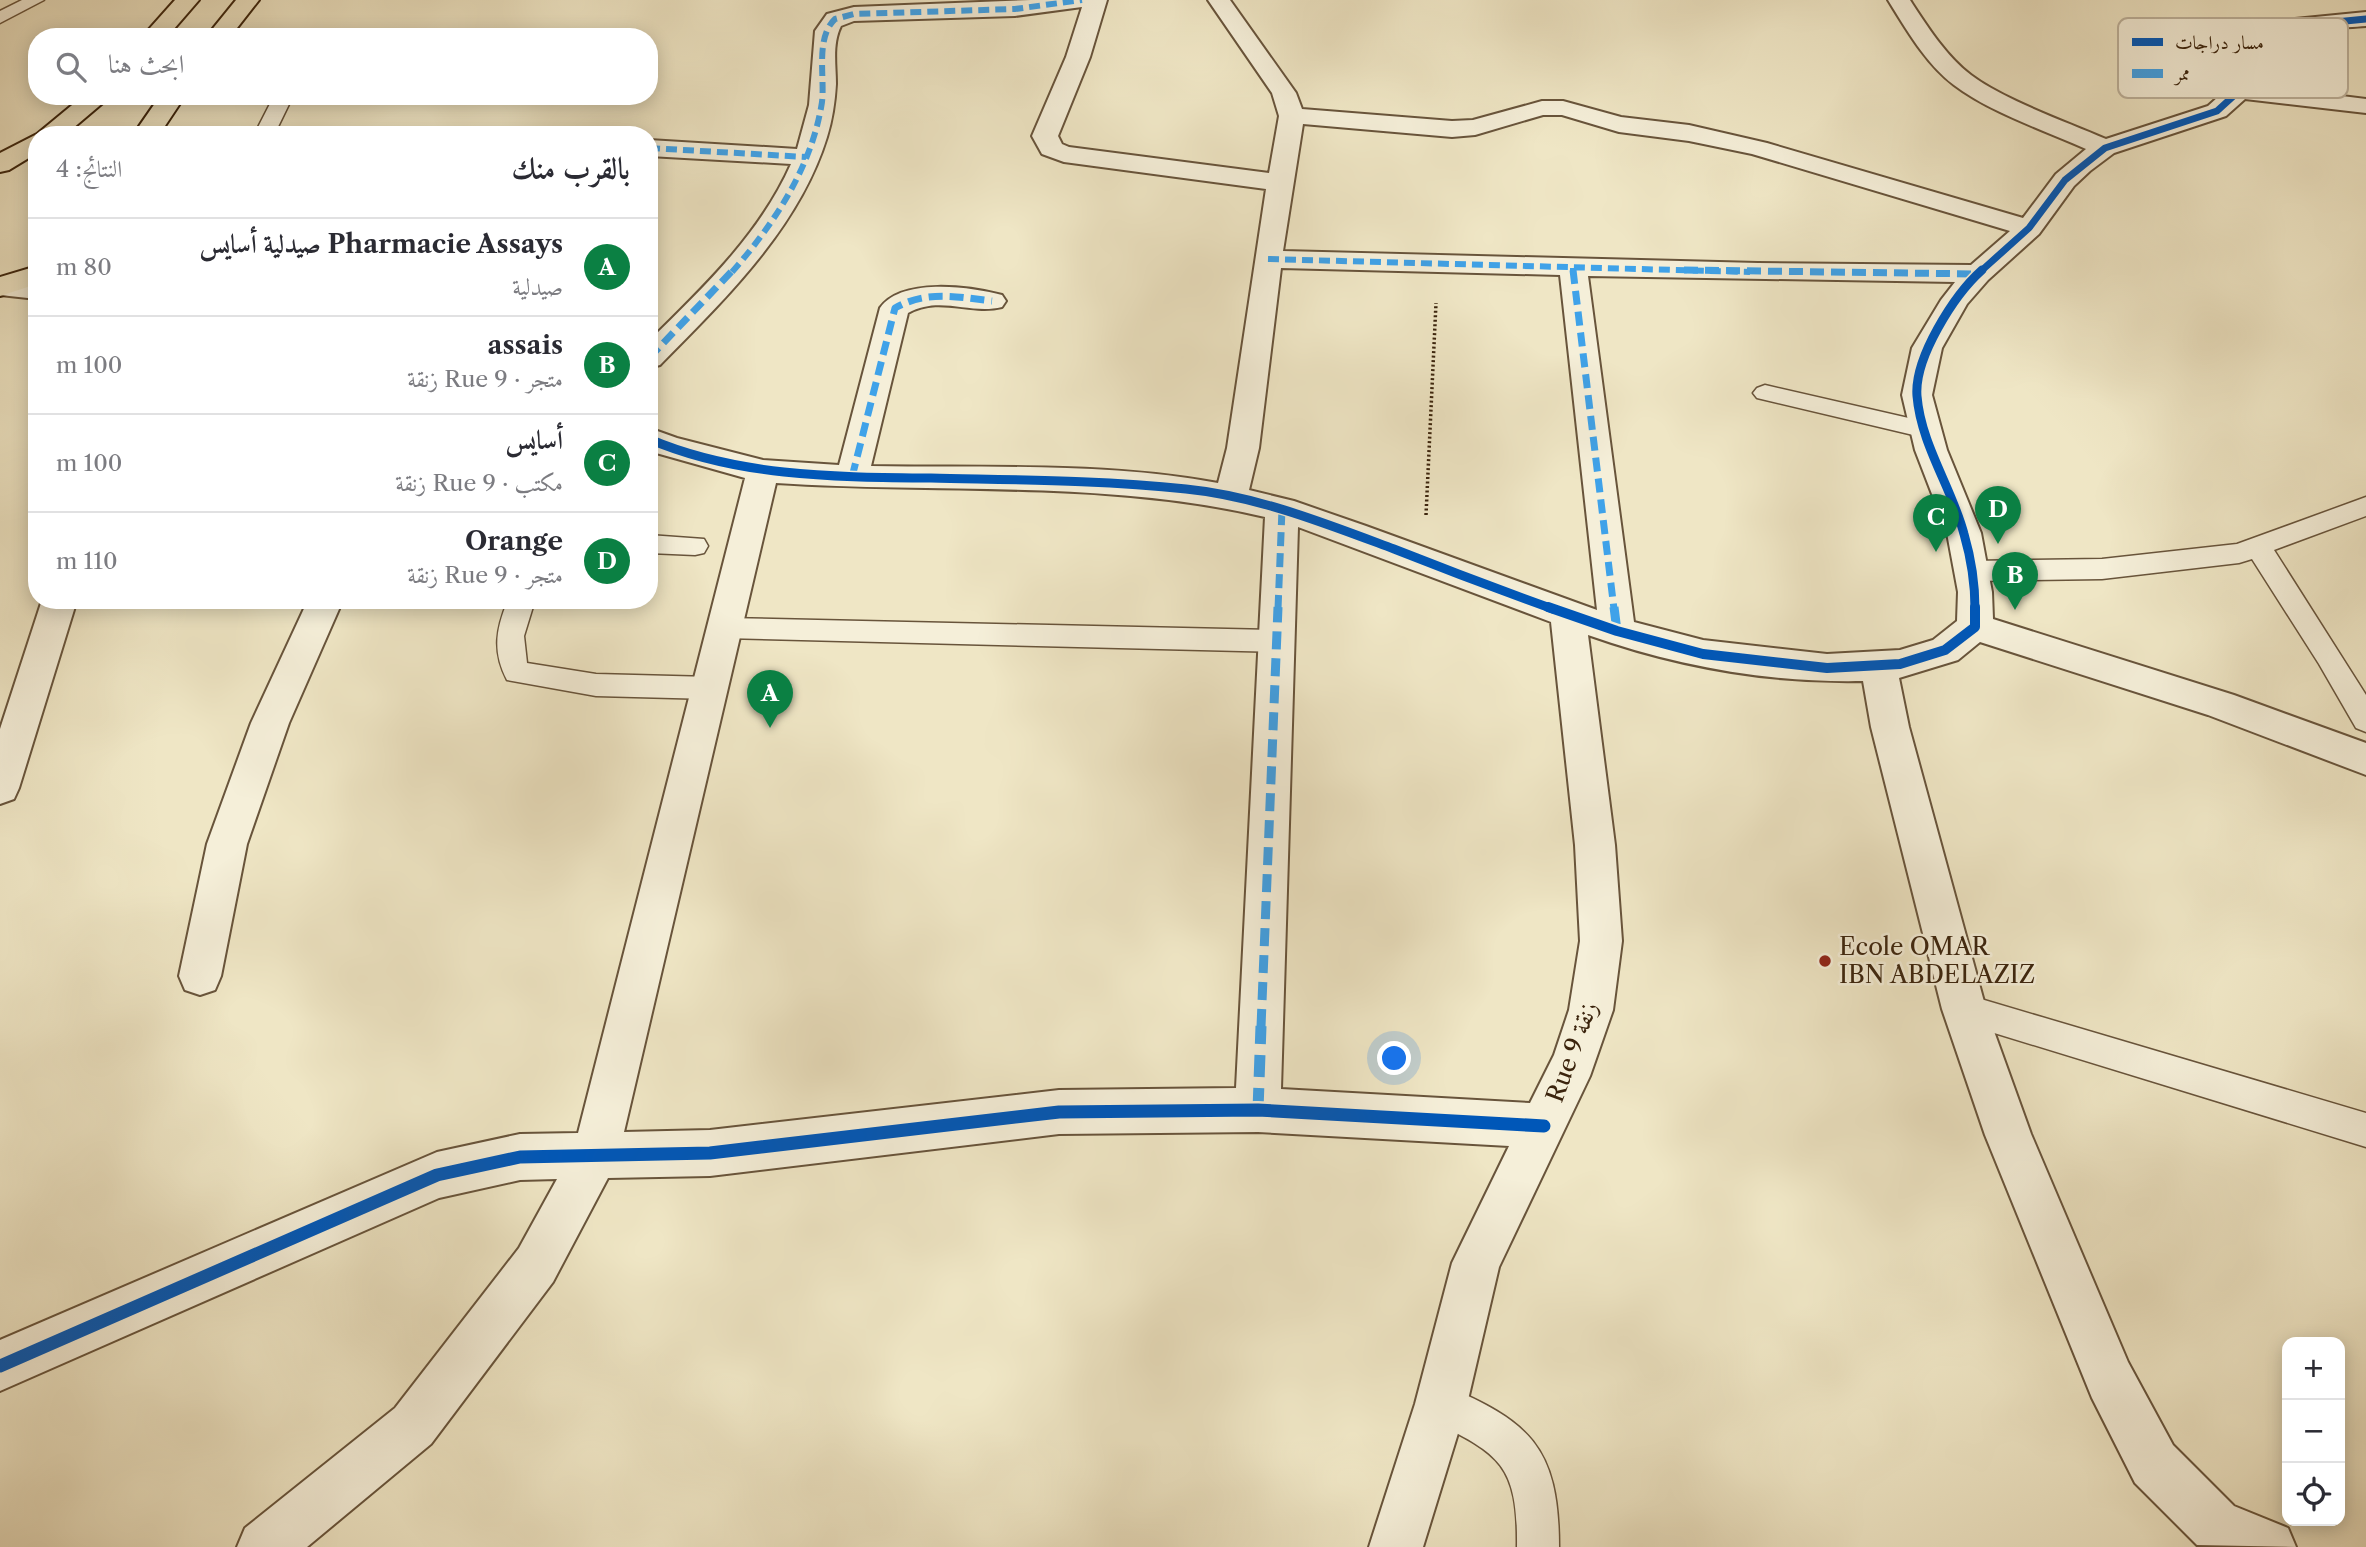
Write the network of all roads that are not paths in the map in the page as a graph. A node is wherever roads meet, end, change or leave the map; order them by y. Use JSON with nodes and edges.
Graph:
{"nodes":[{"id":1,"x":35,"y":0,"type":"edge"},
{"id":2,"x":188,"y":0,"type":"edge"},
{"id":3,"x":248,"y":0,"type":"edge"},
{"id":4,"x":832,"y":0,"type":"edge"},
{"id":5,"x":1082,"y":0,"type":"edge"},
{"id":6,"x":1096,"y":0,"type":"edge"},
{"id":7,"x":1219,"y":0,"type":"edge"},
{"id":8,"x":1899,"y":0,"type":"edge"},
{"id":9,"x":1049,"y":2,"type":"edge"},
{"id":10,"x":871,"y":9,"type":"edge"},
{"id":11,"x":0,"y":18,"type":"edge"},
{"id":12,"x":2366,"y":19,"type":"edge"},
{"id":13,"x":2348,"y":21,"type":"edge"},
{"id":14,"x":162,"y":28,"type":"edge"},
{"id":15,"x":225,"y":28,"type":"edge"},
{"id":16,"x":2231,"y":98,"type":"edge"},
{"id":17,"x":2298,"y":98,"type":"edge"},
{"id":18,"x":87,"y":105,"type":"edge"},
{"id":19,"x":167,"y":105,"type":"edge"},
{"id":20,"x":279,"y":105,"type":"edge"},
{"id":21,"x":2366,"y":106,"type":"edge"},
{"id":22,"x":1292,"y":116,"type":"junction"},
{"id":23,"x":61,"y":126,"type":"edge"},
{"id":24,"x":152,"y":126,"type":"edge"},
{"id":25,"x":269,"y":126,"type":"edge"},
{"id":26,"x":28,"y":147,"type":"edge"},
{"id":27,"x":2105,"y":148,"type":"junction"},
{"id":28,"x":658,"y":149,"type":"edge"},
{"id":29,"x":806,"y":157,"type":"junction"},
{"id":30,"x":0,"y":164,"type":"edge"},
{"id":31,"x":28,"y":170,"type":"edge"},
{"id":32,"x":0,"y":173,"type":"edge"},
{"id":33,"x":1282,"y":183,"type":"junction"},
{"id":34,"x":2029,"y":228,"type":"junction"},
{"id":35,"x":1268,"y":259,"type":"junction"},
{"id":36,"x":1573,"y":268,"type":"junction"},
{"id":37,"x":1978,"y":274,"type":"junction"},
{"id":38,"x":28,"y":277,"type":"edge"},
{"id":39,"x":1,"y":287,"type":"edge"},
{"id":40,"x":28,"y":289,"type":"edge"},
{"id":41,"x":992,"y":301,"type":"dead end"},
{"id":42,"x":658,"y":349,"type":"edge"},
{"id":43,"x":1765,"y":393,"type":"dead end"},
{"id":44,"x":1926,"y":430,"type":"junction"},
{"id":45,"x":658,"y":443,"type":"edge"},
{"id":46,"x":763,"y":471,"type":"junction"},
{"id":47,"x":852,"y":477,"type":"junction"},
{"id":48,"x":1231,"y":497,"type":"junction"},
{"id":49,"x":2366,"y":506,"type":"edge"},
{"id":50,"x":1282,"y":509,"type":"junction"},
{"id":51,"x":658,"y":544,"type":"edge"},
{"id":52,"x":695,"y":545,"type":"dead end"},
{"id":53,"x":2257,"y":546,"type":"junction"},
{"id":54,"x":1972,"y":572,"type":"junction"},
{"id":55,"x":57,"y":609,"type":"edge"},
{"id":56,"x":322,"y":609,"type":"edge"},
{"id":57,"x":518,"y":609,"type":"edge"},
{"id":58,"x":1569,"y":614,"type":"junction"},
{"id":59,"x":1975,"y":627,"type":"junction"},
{"id":60,"x":724,"y":628,"type":"junction"},
{"id":61,"x":1617,"y":631,"type":"junction"},
{"id":62,"x":1277,"y":641,"type":"junction"},
{"id":63,"x":1878,"y":667,"type":"junction"},
{"id":64,"x":711,"y":688,"type":"junction"},
{"id":65,"x":2366,"y":720,"type":"edge"},
{"id":66,"x":2366,"y":759,"type":"edge"},
{"id":67,"x":0,"y":788,"type":"edge"},
{"id":68,"x":201,"y":976,"type":"dead end"},
{"id":69,"x":1964,"y":1009,"type":"junction"},
{"id":70,"x":1258,"y":1110,"type":"junction"},
{"id":71,"x":1544,"y":1126,"type":"junction"},
{"id":72,"x":2366,"y":1130,"type":"edge"},
{"id":73,"x":595,"y":1156,"type":"junction"},
{"id":74,"x":0,"y":1366,"type":"edge"},
{"id":75,"x":1441,"y":1404,"type":"junction"},
{"id":76,"x":264,"y":1547,"type":"edge"},
{"id":77,"x":1396,"y":1547,"type":"edge"},
{"id":78,"x":1538,"y":1547,"type":"edge"},
{"id":79,"x":2269,"y":1547,"type":"edge"}],
"edges":[{"from":1,"to":11,"type":"lane"},
{"from":2,"to":14,"type":"highway"},
{"from":3,"to":15,"type":"highway"},
{"from":4,"to":10,"type":"street"},
{"from":5,"to":9,"type":"street"},
{"from":6,"to":33,"type":"street"},
{"from":7,"to":22,"type":"street"},
{"from":8,"to":27,"type":"street"},
{"from":9,"to":10,"type":"street"},
{"from":10,"to":29,"type":"street"},
{"from":12,"to":13,"type":"street"},
{"from":16,"to":27,"type":"street"},
{"from":17,"to":21,"type":"street"},
{"from":18,"to":23,"type":"highway"},
{"from":19,"to":24,"type":"highway"},
{"from":20,"to":25,"type":"lane"},
{"from":22,"to":33,"type":"street"},
{"from":22,"to":34,"type":"street"},
{"from":26,"to":30,"type":"highway"},
{"from":27,"to":34,"type":"street"},
{"from":28,"to":29,"type":"street"},
{"from":29,"to":42,"type":"street"},
{"from":31,"to":32,"type":"highway"},
{"from":33,"to":35,"type":"street"},
{"from":34,"to":37,"type":"street"},
{"from":35,"to":36,"type":"street"},
{"from":35,"to":48,"type":"street"},
{"from":36,"to":37,"type":"street"},
{"from":36,"to":61,"type":"street"},
{"from":37,"to":44,"type":"street"},
{"from":38,"to":39,"type":"highway"},
{"from":39,"to":40,"type":"street"},
{"from":41,"to":47,"type":"street"},
{"from":43,"to":44,"type":"lane"},
{"from":44,"to":54,"type":"street"},
{"from":45,"to":46,"type":"street"},
{"from":46,"to":47,"type":"street"},
{"from":46,"to":60,"type":"street"},
{"from":47,"to":48,"type":"street"},
{"from":48,"to":50,"type":"street"},
{"from":49,"to":53,"type":"lane"},
{"from":50,"to":58,"type":"street"},
{"from":50,"to":62,"type":"street"},
{"from":51,"to":52,"type":"lane"},
{"from":53,"to":54,"type":"lane"},
{"from":53,"to":65,"type":"lane"},
{"from":54,"to":59,"type":"street"},
{"from":55,"to":67,"type":"street"},
{"from":56,"to":68,"type":"street"},
{"from":57,"to":64,"type":"lane"},
{"from":58,"to":61,"type":"street"},
{"from":58,"to":71,"type":"street","name":"Rue 9 زنقة"},
{"from":59,"to":63,"type":"street"},
{"from":59,"to":66,"type":"street"},
{"from":60,"to":62,"type":"lane"},
{"from":60,"to":64,"type":"street"},
{"from":61,"to":63,"type":"street"},
{"from":62,"to":70,"type":"street"},
{"from":63,"to":69,"type":"street"},
{"from":64,"to":73,"type":"street"},
{"from":69,"to":72,"type":"lane"},
{"from":69,"to":79,"type":"street"},
{"from":70,"to":71,"type":"street"},
{"from":70,"to":73,"type":"street"},
{"from":71,"to":75,"type":"street","name":"Rue 9 زنقة"},
{"from":73,"to":74,"type":"street"},
{"from":73,"to":76,"type":"street"},
{"from":75,"to":77,"type":"street","name":"Rue 9 زنقة"},
{"from":75,"to":78,"type":"lane"}]}
